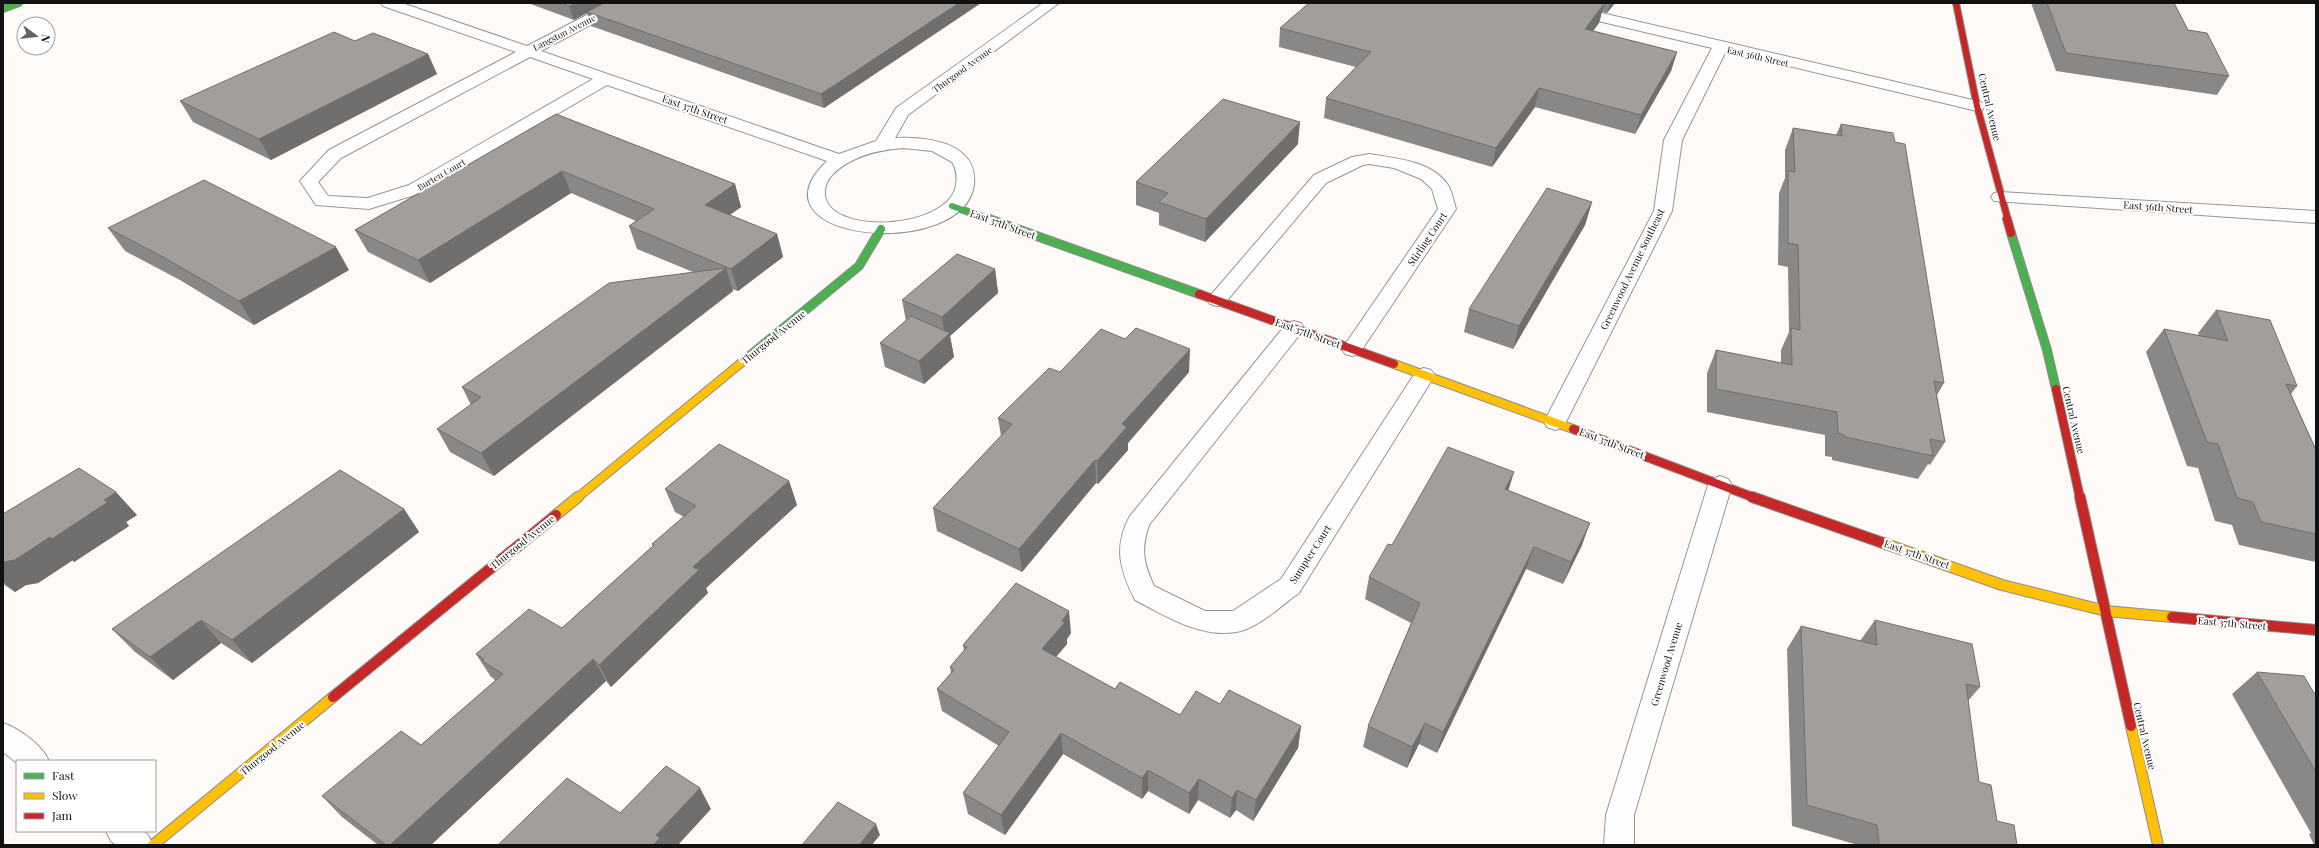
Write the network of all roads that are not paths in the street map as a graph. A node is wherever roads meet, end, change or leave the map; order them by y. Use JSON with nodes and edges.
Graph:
{"nodes":[{"id":1,"x":19,"y":3,"type":"edge"},
{"id":2,"x":388,"y":3,"type":"edge"},
{"id":3,"x":621,"y":3,"type":"edge"},
{"id":4,"x":1052,"y":3,"type":"edge"},
{"id":5,"x":1540,"y":3,"type":"edge"},
{"id":6,"x":1956,"y":3,"type":"edge"},
{"id":7,"x":3,"y":9,"type":"edge"},
{"id":8,"x":1720,"y":47,"type":"junction"},
{"id":9,"x":528,"y":50,"type":"junction"},
{"id":10,"x":607,"y":78,"type":"junction"},
{"id":11,"x":1977,"y":106,"type":"junction"},
{"id":12,"x":883,"y":144,"type":"junction"},
{"id":13,"x":840,"y":160,"type":"junction"},
{"id":14,"x":2000,"y":197,"type":"junction"},
{"id":15,"x":952,"y":206,"type":"junction"},
{"id":16,"x":2316,"y":217,"type":"edge"},
{"id":17,"x":881,"y":229,"type":"junction"},
{"id":18,"x":1217,"y":300,"type":"junction"},
{"id":19,"x":1294,"y":328,"type":"junction"},
{"id":20,"x":1352,"y":349,"type":"junction"},
{"id":21,"x":1424,"y":375,"type":"junction"},
{"id":22,"x":1556,"y":422,"type":"junction"},
{"id":23,"x":1720,"y":485,"type":"junction"},
{"id":24,"x":2106,"y":611,"type":"junction"},
{"id":25,"x":2316,"y":630,"type":"edge"},
{"id":26,"x":3,"y":735,"type":"edge"},
{"id":27,"x":34,"y":760,"type":"edge"},
{"id":28,"x":122,"y":832,"type":"edge"},
{"id":29,"x":138,"y":845,"type":"edge"},
{"id":30,"x":152,"y":845,"type":"edge"},
{"id":31,"x":1619,"y":845,"type":"edge"},
{"id":32,"x":2158,"y":845,"type":"edge"}],
"edges":[{"from":1,"to":7,"type":"street"},
{"from":2,"to":9,"type":"street","name":"East 37th Street"},
{"from":3,"to":9,"type":"street","name":"Langston Avenue"},
{"from":4,"to":12,"type":"street","name":"Thurgood Avenue"},
{"from":5,"to":8,"type":"street","name":"East 36th Street"},
{"from":6,"to":11,"type":"street","name":"Central Avenue"},
{"from":8,"to":11,"type":"street","name":"East 36th Street"},
{"from":8,"to":22,"type":"street","name":"Greenwood Avenue Southeast"},
{"from":9,"to":10,"type":"street","name":"East 37th Street"},
{"from":9,"to":10,"type":"street","name":"Burten Court"},
{"from":10,"to":13,"type":"street","name":"East 37th Street"},
{"from":11,"to":14,"type":"street","name":"Central Avenue"},
{"from":12,"to":13,"type":"street"},
{"from":12,"to":15,"type":"street"},
{"from":13,"to":17,"type":"street"},
{"from":14,"to":16,"type":"street","name":"East 36th Street"},
{"from":14,"to":24,"type":"street","name":"Central Avenue"},
{"from":15,"to":17,"type":"street"},
{"from":15,"to":18,"type":"street","name":"East 37th Street"},
{"from":17,"to":30,"type":"street","name":"Thurgood Avenue"},
{"from":18,"to":19,"type":"street","name":"East 37th Street"},
{"from":18,"to":20,"type":"street","name":"Stirling Court"},
{"from":19,"to":20,"type":"street","name":"East 37th Street"},
{"from":19,"to":21,"type":"street","name":"Sumpter Court"},
{"from":20,"to":21,"type":"street","name":"East 37th Street"},
{"from":21,"to":22,"type":"street","name":"East 37th Street"},
{"from":22,"to":23,"type":"street","name":"East 37th Street"},
{"from":23,"to":24,"type":"street","name":"East 37th Street"},
{"from":23,"to":31,"type":"street","name":"Greenwood Avenue"},
{"from":24,"to":25,"type":"street","name":"East 37th Street"},
{"from":24,"to":32,"type":"street","name":"Central Avenue"},
{"from":26,"to":27,"type":"street"},
{"from":28,"to":29,"type":"street"}]}
